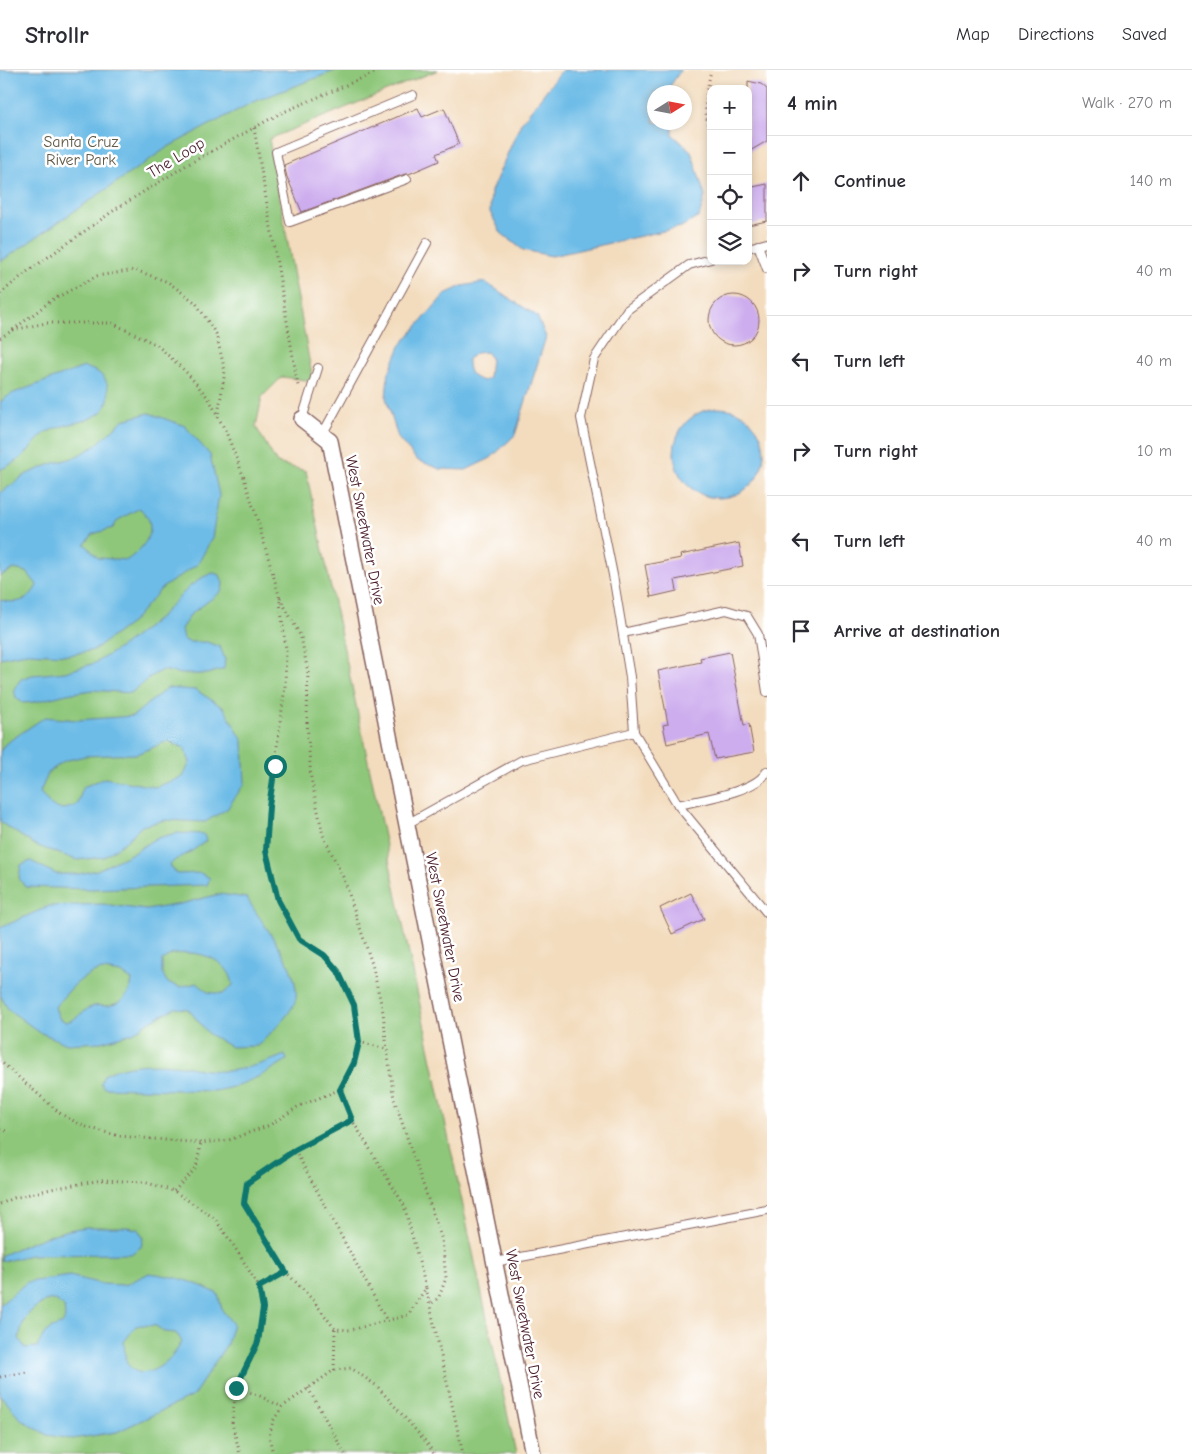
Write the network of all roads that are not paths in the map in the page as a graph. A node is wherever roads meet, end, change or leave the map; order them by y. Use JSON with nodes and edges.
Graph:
{"nodes":[{"id":1,"x":413,"y":95,"type":"dead end"},
{"id":2,"x":407,"y":179,"type":"dead end"},
{"id":3,"x":767,"y":243,"type":"edge"},
{"id":4,"x":427,"y":244,"type":"dead end"},
{"id":5,"x":758,"y":245,"type":"junction"},
{"id":6,"x":752,"y":247,"type":"edge"},
{"id":7,"x":707,"y":260,"type":"edge"},
{"id":8,"x":767,"y":269,"type":"edge"},
{"id":9,"x":318,"y":368,"type":"dead end"},
{"id":10,"x":302,"y":419,"type":"joint"},
{"id":11,"x":322,"y":435,"type":"junction"},
{"id":12,"x":623,"y":633,"type":"junction"},
{"id":13,"x":767,"y":692,"type":"edge"},
{"id":14,"x":634,"y":732,"type":"junction"},
{"id":15,"x":767,"y":771,"type":"edge"},
{"id":16,"x":678,"y":805,"type":"junction"},
{"id":17,"x":407,"y":824,"type":"junction"},
{"id":18,"x":767,"y":913,"type":"edge"},
{"id":19,"x":767,"y":1210,"type":"edge"},
{"id":20,"x":494,"y":1262,"type":"junction"},
{"id":21,"x":533,"y":1454,"type":"edge"}],
"edges":[{"from":1,"to":2,"type":"lane"},
{"from":3,"to":5,"type":"lane"},
{"from":4,"to":11,"type":"lane"},
{"from":5,"to":6,"type":"lane"},
{"from":5,"to":8,"type":"lane"},
{"from":7,"to":12,"type":"lane"},
{"from":9,"to":10,"type":"lane"},
{"from":10,"to":11,"type":"street","name":"West Sweetwater Drive"},
{"from":11,"to":17,"type":"street","name":"West Sweetwater Drive"},
{"from":12,"to":13,"type":"lane"},
{"from":12,"to":14,"type":"lane"},
{"from":14,"to":16,"type":"lane"},
{"from":14,"to":17,"type":"lane"},
{"from":15,"to":16,"type":"lane"},
{"from":16,"to":18,"type":"lane"},
{"from":17,"to":20,"type":"street","name":"West Sweetwater Drive"},
{"from":19,"to":20,"type":"lane"},
{"from":20,"to":21,"type":"street","name":"West Sweetwater Drive"}]}
